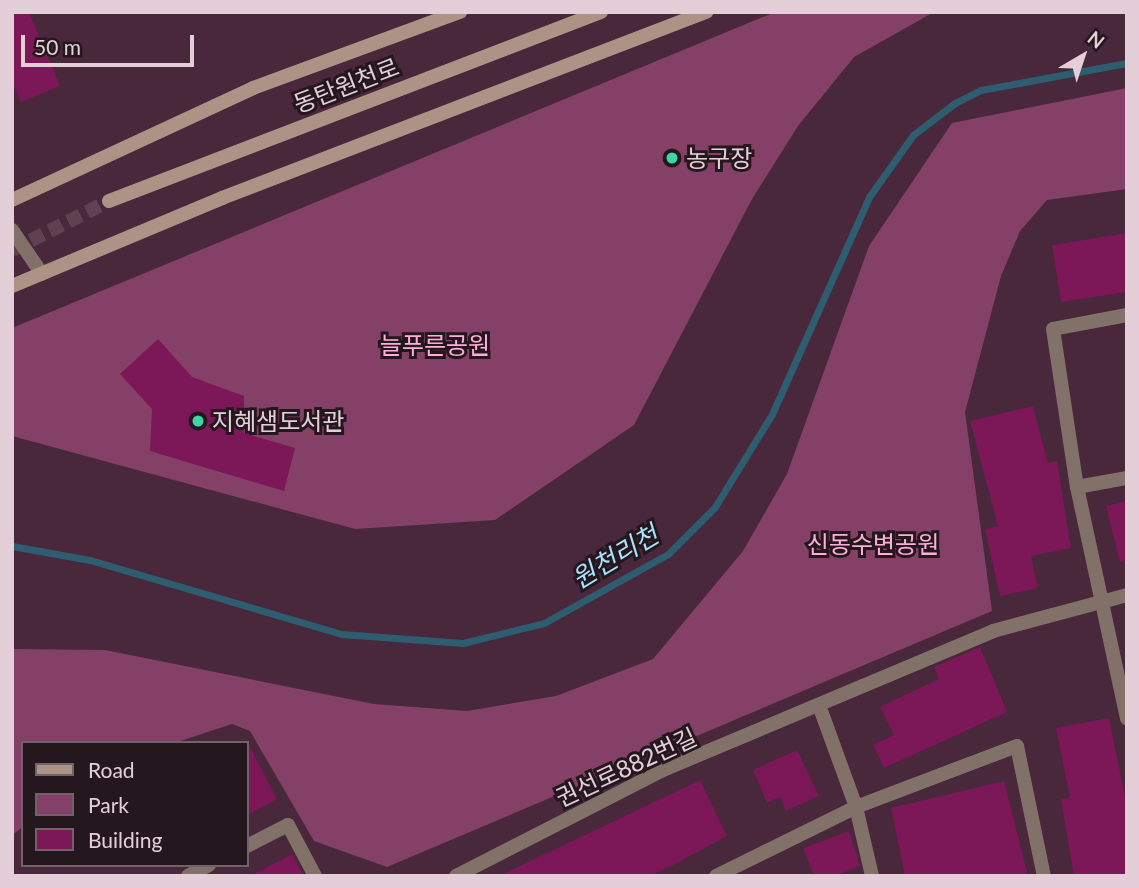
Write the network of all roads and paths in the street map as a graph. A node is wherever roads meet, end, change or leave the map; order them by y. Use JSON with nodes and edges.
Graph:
{"nodes":[{"id":1,"x":460,"y":12,"type":"edge"},
{"id":2,"x":601,"y":12,"type":"edge"},
{"id":3,"x":706,"y":12,"type":"edge"},
{"id":4,"x":12,"y":200,"type":"edge"},
{"id":5,"x":108,"y":201,"type":"tunnel mouth"},
{"id":6,"x":12,"y":230,"type":"edge"},
{"id":7,"x":42,"y":274,"type":"junction"},
{"id":8,"x":12,"y":286,"type":"edge"},
{"id":9,"x":1127,"y":315,"type":"edge"},
{"id":10,"x":1127,"y":478,"type":"edge"},
{"id":11,"x":1077,"y":486,"type":"junction"},
{"id":12,"x":1127,"y":594,"type":"edge"},
{"id":13,"x":1102,"y":599,"type":"junction"},
{"id":14,"x":820,"y":708,"type":"junction"},
{"id":15,"x":1127,"y":719,"type":"edge"},
{"id":16,"x":856,"y":807,"type":"junction"},
{"id":17,"x":248,"y":845,"type":"edge"},
{"id":18,"x":205,"y":867,"type":"edge"},
{"id":19,"x":188,"y":876,"type":"edge"},
{"id":20,"x":315,"y":876,"type":"edge"},
{"id":21,"x":456,"y":876,"type":"edge"},
{"id":22,"x":716,"y":876,"type":"edge"},
{"id":23,"x":872,"y":876,"type":"edge"},
{"id":24,"x":1044,"y":876,"type":"edge"}],
"edges":[{"from":1,"to":4,"type":"main road"},
{"from":2,"to":5,"type":"main road","name":"동탄원천로"},
{"from":3,"to":7,"type":"main road"},
{"from":6,"to":7,"type":"street"},
{"from":7,"to":8,"type":"main road"},
{"from":9,"to":11,"type":"street"},
{"from":10,"to":11,"type":"street"},
{"from":11,"to":13,"type":"street"},
{"from":12,"to":13,"type":"street","name":"권선로882번길"},
{"from":13,"to":14,"type":"street","name":"권선로882번길"},
{"from":13,"to":15,"type":"street"},
{"from":14,"to":16,"type":"street"},
{"from":14,"to":21,"type":"street","name":"권선로882번길"},
{"from":16,"to":22,"type":"street"},
{"from":16,"to":23,"type":"street"},
{"from":16,"to":24,"type":"street"},
{"from":17,"to":20,"type":"street"},
{"from":18,"to":19,"type":"street"}]}
